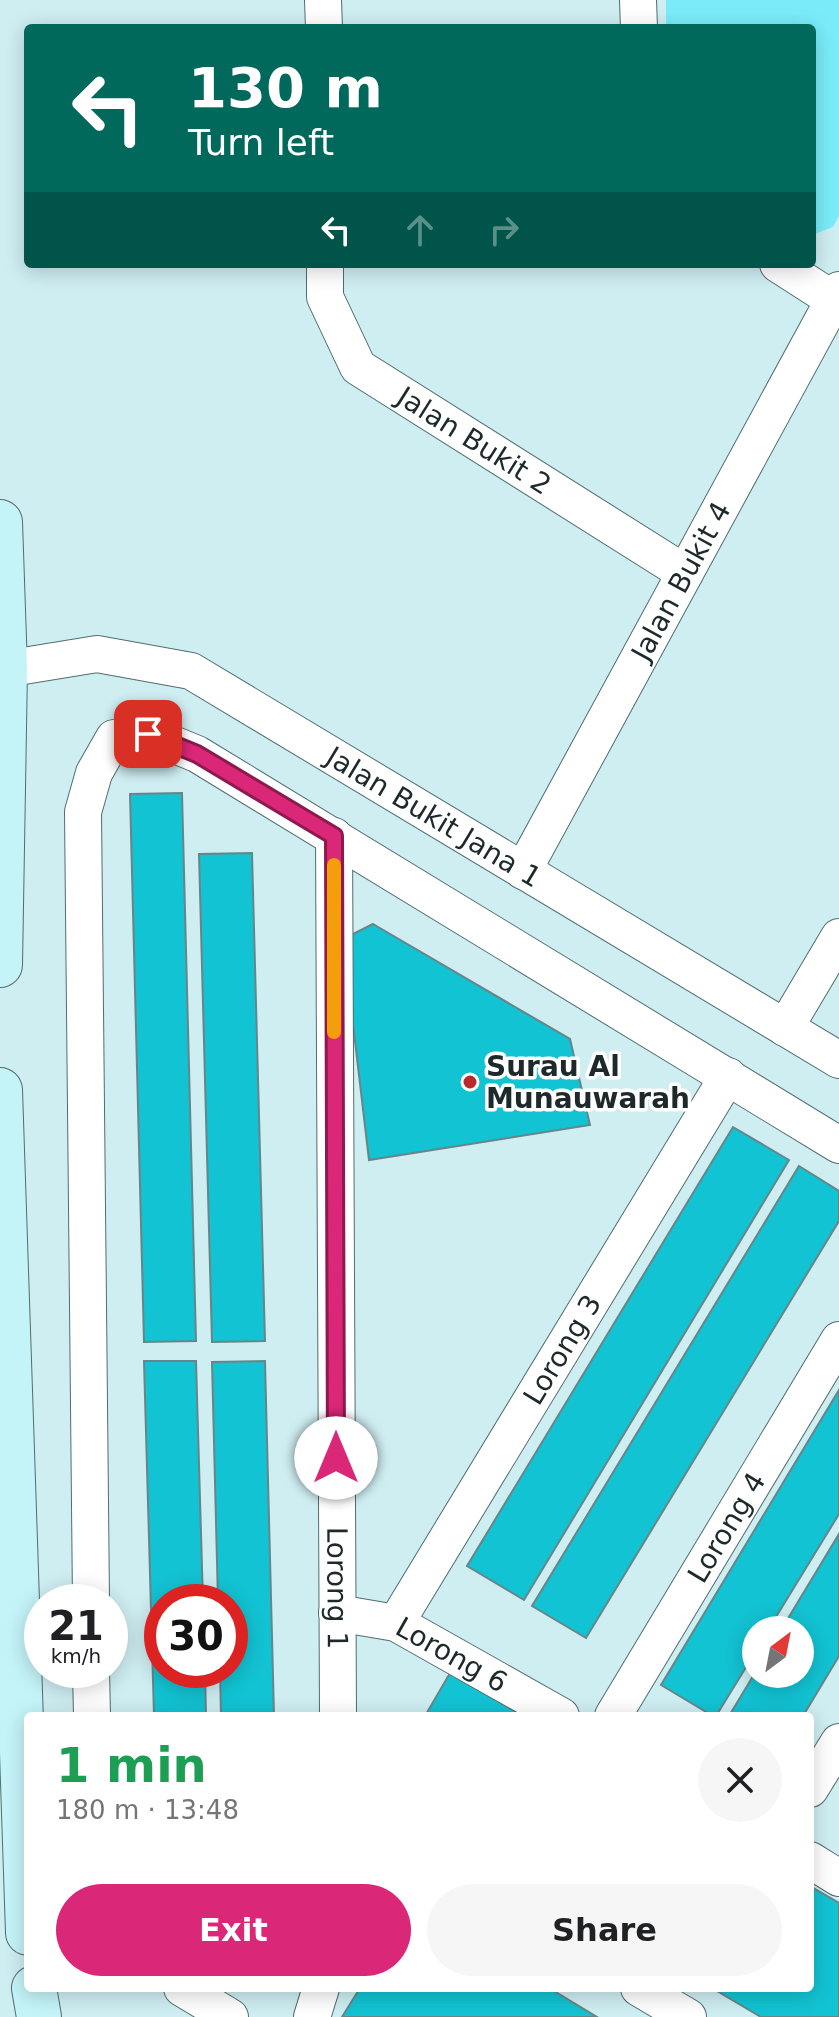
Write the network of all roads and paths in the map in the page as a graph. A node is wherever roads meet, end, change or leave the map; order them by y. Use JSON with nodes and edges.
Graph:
{"nodes":[{"id":1,"x":323,"y":0,"type":"edge"},
{"id":2,"x":638,"y":0,"type":"edge"},
{"id":3,"x":324,"y":24,"type":"edge"},
{"id":4,"x":639,"y":24,"type":"edge"},
{"id":5,"x":325,"y":268,"type":"edge"},
{"id":6,"x":785,"y":268,"type":"edge"},
{"id":7,"x":836,"y":295,"type":"edge"},
{"id":8,"x":0,"y":522,"type":"edge"},
{"id":9,"x":685,"y":573,"type":"junction"},
{"id":10,"x":5,"y":669,"type":"junction"},
{"id":11,"x":334,"y":836,"type":"junction"},
{"id":12,"x":523,"y":871,"type":"junction"},
{"id":13,"x":839,"y":937,"type":"edge"},
{"id":14,"x":0,"y":965,"type":"edge"},
{"id":15,"x":785,"y":1028,"type":"junction"},
{"id":16,"x":839,"y":1060,"type":"edge"},
{"id":17,"x":728,"y":1076,"type":"junction"},
{"id":18,"x":0,"y":1090,"type":"edge"},
{"id":19,"x":839,"y":1145,"type":"edge"},
{"id":20,"x":839,"y":1340,"type":"edge"},
{"id":21,"x":91,"y":1584,"type":"edge"},
{"id":22,"x":337,"y":1613,"type":"junction"},
{"id":23,"x":396,"y":1623,"type":"junction"},
{"id":24,"x":91,"y":1688,"type":"edge"},
{"id":25,"x":92,"y":1712,"type":"edge"},
{"id":26,"x":338,"y":1712,"type":"edge"},
{"id":27,"x":554,"y":1712,"type":"edge"},
{"id":28,"x":615,"y":1712,"type":"edge"},
{"id":29,"x":839,"y":1742,"type":"edge"},
{"id":30,"x":814,"y":1783,"type":"edge"},
{"id":31,"x":814,"y":1862,"type":"edge"},
{"id":32,"x":839,"y":1878,"type":"edge"},
{"id":33,"x":18,"y":1914,"type":"edge"},
{"id":34,"x":35,"y":1992,"type":"edge"},
{"id":35,"x":189,"y":1992,"type":"edge"},
{"id":36,"x":320,"y":1992,"type":"edge"},
{"id":37,"x":646,"y":1992,"type":"edge"},
{"id":38,"x":39,"y":2017,"type":"edge"},
{"id":39,"x":230,"y":2017,"type":"edge"},
{"id":40,"x":312,"y":2017,"type":"edge"},
{"id":41,"x":688,"y":2017,"type":"edge"}],
"edges":[{"from":1,"to":3,"type":"street"},
{"from":2,"to":4,"type":"street"},
{"from":5,"to":9,"type":"street","name":"Jalan Bukit 2"},
{"from":6,"to":7,"type":"street"},
{"from":7,"to":9,"type":"street","name":"Jalan Bukit 4"},
{"from":8,"to":10,"type":"street"},
{"from":9,"to":12,"type":"street","name":"Jalan Bukit 4"},
{"from":10,"to":12,"type":"street","name":"Jalan Bukit Jana 1"},
{"from":10,"to":14,"type":"street"},
{"from":11,"to":17,"type":"street"},
{"from":11,"to":21,"type":"street"},
{"from":11,"to":22,"type":"street","name":"Lorong 1"},
{"from":12,"to":15,"type":"street","name":"Jalan Bukit Jana 1"},
{"from":13,"to":15,"type":"street"},
{"from":15,"to":16,"type":"street","name":"Jalan Bukit Jana 1"},
{"from":17,"to":19,"type":"street"},
{"from":17,"to":23,"type":"street","name":"Lorong 3"},
{"from":18,"to":33,"type":"street"},
{"from":20,"to":28,"type":"street","name":"Lorong 4"},
{"from":22,"to":23,"type":"street","name":"Lorong 6"},
{"from":22,"to":26,"type":"street","name":"Lorong 1"},
{"from":23,"to":27,"type":"street","name":"Lorong 6"},
{"from":24,"to":25,"type":"street"},
{"from":29,"to":30,"type":"street"},
{"from":31,"to":32,"type":"street"},
{"from":34,"to":38,"type":"street"},
{"from":35,"to":39,"type":"street"},
{"from":36,"to":40,"type":"street"},
{"from":37,"to":41,"type":"street"}]}
